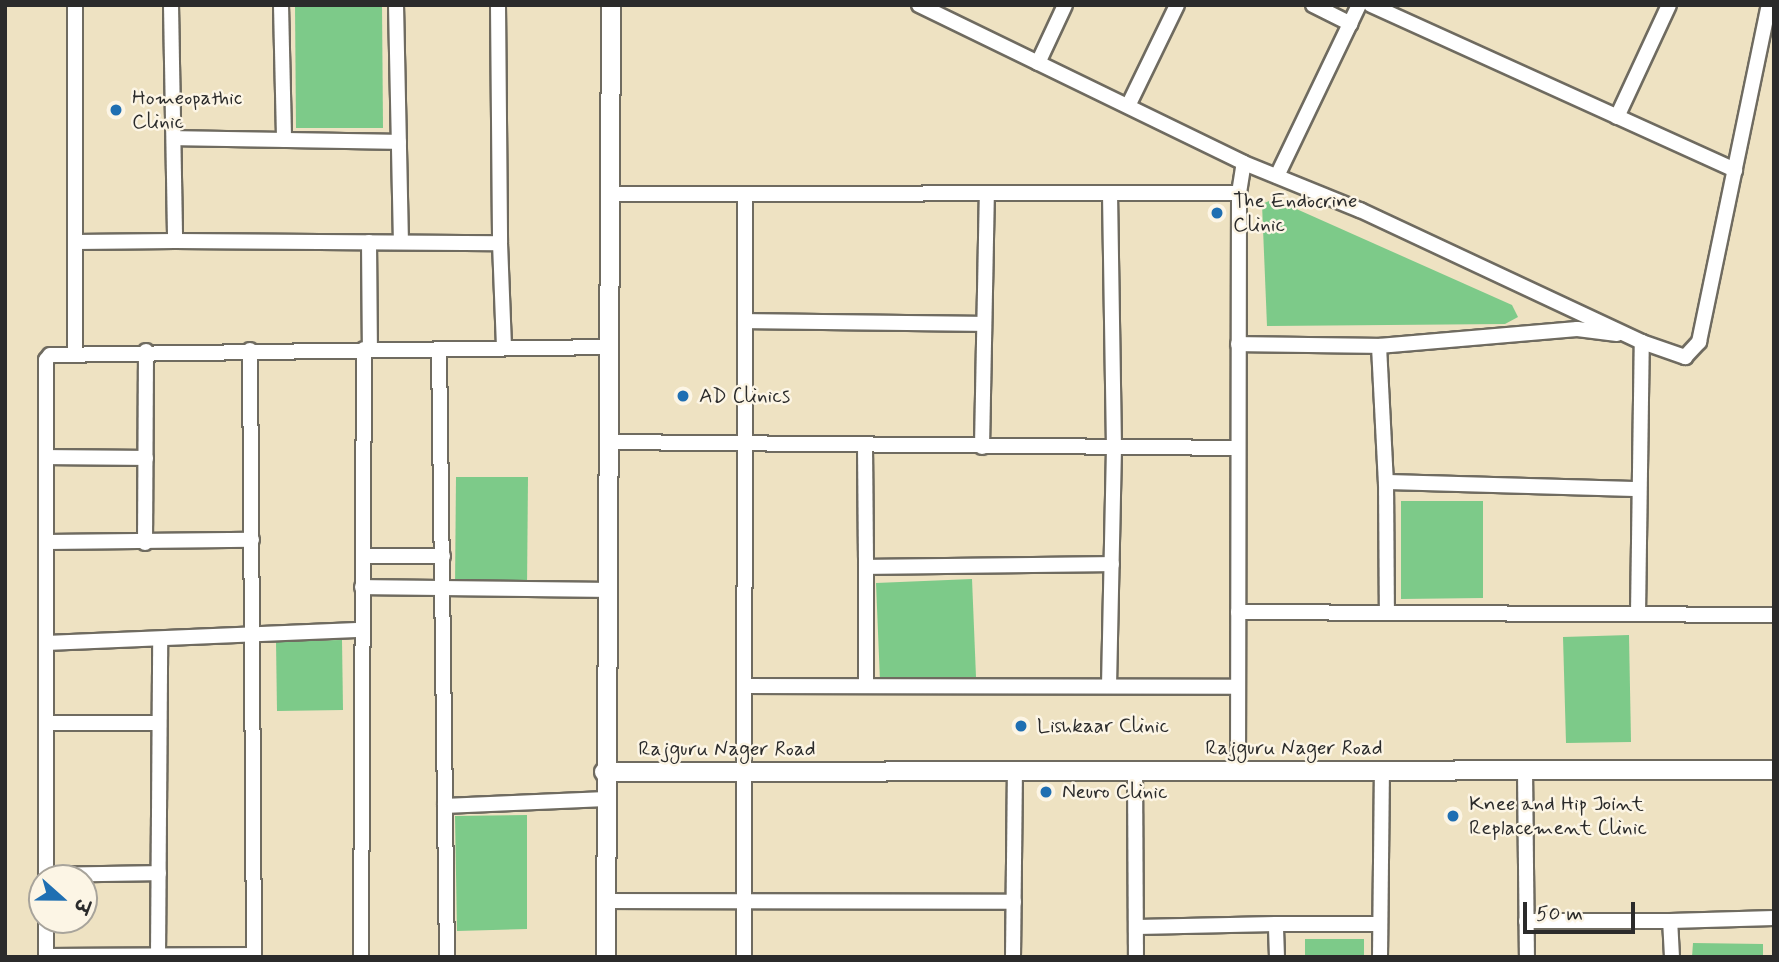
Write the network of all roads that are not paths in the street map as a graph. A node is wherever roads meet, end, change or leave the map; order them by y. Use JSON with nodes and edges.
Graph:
{"nodes":[{"id":1,"x":75,"y":5,"type":"edge"},
{"id":2,"x":172,"y":5,"type":"edge"},
{"id":3,"x":281,"y":5,"type":"edge"},
{"id":4,"x":396,"y":5,"type":"edge"},
{"id":5,"x":498,"y":5,"type":"edge"},
{"id":6,"x":611,"y":5,"type":"edge"},
{"id":7,"x":919,"y":5,"type":"edge"},
{"id":8,"x":1065,"y":5,"type":"edge"},
{"id":9,"x":1177,"y":5,"type":"edge"},
{"id":10,"x":1313,"y":5,"type":"edge"},
{"id":11,"x":1359,"y":5,"type":"edge"},
{"id":12,"x":1371,"y":5,"type":"edge"},
{"id":13,"x":1669,"y":5,"type":"edge"},
{"id":14,"x":1769,"y":5,"type":"edge"},
{"id":15,"x":1351,"y":24,"type":"junction"},
{"id":16,"x":1038,"y":63,"type":"junction"},
{"id":17,"x":1129,"y":104,"type":"junction"},
{"id":18,"x":1617,"y":117,"type":"junction"},
{"id":19,"x":174,"y":138,"type":"junction"},
{"id":20,"x":284,"y":140,"type":"junction"},
{"id":21,"x":399,"y":142,"type":"junction"},
{"id":22,"x":1244,"y":163,"type":"junction"},
{"id":23,"x":1735,"y":170,"type":"junction"},
{"id":24,"x":1277,"y":176,"type":"junction"},
{"id":25,"x":987,"y":193,"type":"junction"},
{"id":26,"x":1110,"y":193,"type":"junction"},
{"id":27,"x":1239,"y":193,"type":"junction"},
{"id":28,"x":609,"y":194,"type":"junction"},
{"id":29,"x":745,"y":194,"type":"junction"},
{"id":30,"x":175,"y":240,"type":"junction"},
{"id":31,"x":75,"y":242,"type":"junction"},
{"id":32,"x":369,"y":242,"type":"junction"},
{"id":33,"x":401,"y":242,"type":"junction"},
{"id":34,"x":500,"y":243,"type":"junction"},
{"id":35,"x":745,"y":321,"type":"junction"},
{"id":36,"x":984,"y":324,"type":"junction"},
{"id":37,"x":1636,"y":339,"type":"junction"},
{"id":38,"x":1238,"y":344,"type":"junction"},
{"id":39,"x":1379,"y":346,"type":"junction"},
{"id":40,"x":608,"y":347,"type":"junction"},
{"id":41,"x":504,"y":348,"type":"junction"},
{"id":42,"x":367,"y":349,"type":"junction"},
{"id":43,"x":439,"y":349,"type":"junction"},
{"id":44,"x":146,"y":351,"type":"junction"},
{"id":45,"x":250,"y":351,"type":"junction"},
{"id":46,"x":75,"y":352,"type":"junction"},
{"id":47,"x":607,"y":442,"type":"junction"},
{"id":48,"x":745,"y":446,"type":"junction"},
{"id":49,"x":865,"y":446,"type":"junction"},
{"id":50,"x":982,"y":447,"type":"junction"},
{"id":51,"x":1114,"y":448,"type":"junction"},
{"id":52,"x":1238,"y":448,"type":"junction"},
{"id":53,"x":47,"y":457,"type":"junction"},
{"id":54,"x":146,"y":458,"type":"junction"},
{"id":55,"x":1386,"y":482,"type":"junction"},
{"id":56,"x":1636,"y":489,"type":"junction"},
{"id":57,"x":252,"y":540,"type":"junction"},
{"id":58,"x":47,"y":542,"type":"junction"},
{"id":59,"x":145,"y":543,"type":"junction"},
{"id":60,"x":363,"y":556,"type":"junction"},
{"id":61,"x":443,"y":556,"type":"junction"},
{"id":62,"x":1112,"y":564,"type":"junction"},
{"id":63,"x":866,"y":567,"type":"junction"},
{"id":64,"x":362,"y":587,"type":"junction"},
{"id":65,"x":441,"y":589,"type":"junction"},
{"id":66,"x":606,"y":590,"type":"junction"},
{"id":67,"x":1238,"y":612,"type":"junction"},
{"id":68,"x":1387,"y":612,"type":"junction"},
{"id":69,"x":1638,"y":614,"type":"junction"},
{"id":70,"x":1774,"y":615,"type":"edge"},
{"id":71,"x":362,"y":630,"type":"junction"},
{"id":72,"x":252,"y":636,"type":"junction"},
{"id":73,"x":160,"y":639,"type":"junction"},
{"id":74,"x":47,"y":643,"type":"junction"},
{"id":75,"x":745,"y":686,"type":"junction"},
{"id":76,"x":866,"y":686,"type":"junction"},
{"id":77,"x":1110,"y":686,"type":"junction"},
{"id":78,"x":1238,"y":687,"type":"junction"},
{"id":79,"x":47,"y":723,"type":"junction"},
{"id":80,"x":159,"y":723,"type":"junction"},
{"id":81,"x":1382,"y":770,"type":"junction"},
{"id":82,"x":1525,"y":770,"type":"junction"},
{"id":83,"x":1774,"y":770,"type":"edge"},
{"id":84,"x":745,"y":771,"type":"junction"},
{"id":85,"x":1015,"y":771,"type":"junction"},
{"id":86,"x":1135,"y":771,"type":"junction"},
{"id":87,"x":1238,"y":771,"type":"junction"},
{"id":88,"x":604,"y":772,"type":"junction"},
{"id":89,"x":605,"y":799,"type":"junction"},
{"id":90,"x":445,"y":806,"type":"junction"},
{"id":91,"x":46,"y":864,"type":"edge"},
{"id":92,"x":159,"y":873,"type":"junction"},
{"id":93,"x":98,"y":875,"type":"edge"},
{"id":94,"x":744,"y":898,"type":"junction"},
{"id":95,"x":606,"y":901,"type":"junction"},
{"id":96,"x":1014,"y":902,"type":"junction"},
{"id":97,"x":1774,"y":918,"type":"edge"},
{"id":98,"x":1526,"y":921,"type":"junction"},
{"id":99,"x":1670,"y":921,"type":"junction"},
{"id":100,"x":1276,"y":924,"type":"junction"},
{"id":101,"x":1380,"y":924,"type":"junction"},
{"id":102,"x":1137,"y":926,"type":"junction"},
{"id":103,"x":46,"y":934,"type":"edge"},
{"id":104,"x":46,"y":956,"type":"edge"},
{"id":105,"x":158,"y":956,"type":"edge"},
{"id":106,"x":254,"y":956,"type":"edge"},
{"id":107,"x":361,"y":957,"type":"edge"},
{"id":108,"x":447,"y":957,"type":"edge"},
{"id":109,"x":606,"y":957,"type":"edge"},
{"id":110,"x":744,"y":957,"type":"edge"},
{"id":111,"x":1013,"y":957,"type":"edge"},
{"id":112,"x":1136,"y":957,"type":"edge"},
{"id":113,"x":1277,"y":957,"type":"edge"},
{"id":114,"x":1380,"y":957,"type":"edge"},
{"id":115,"x":1527,"y":957,"type":"edge"},
{"id":116,"x":1672,"y":957,"type":"edge"}],
"edges":[{"from":1,"to":31,"type":"street"},
{"from":2,"to":19,"type":"street"},
{"from":3,"to":20,"type":"street"},
{"from":4,"to":21,"type":"street"},
{"from":5,"to":34,"type":"street"},
{"from":6,"to":28,"type":"street"},
{"from":7,"to":16,"type":"street"},
{"from":8,"to":16,"type":"street"},
{"from":9,"to":17,"type":"street"},
{"from":10,"to":15,"type":"street"},
{"from":11,"to":15,"type":"street"},
{"from":12,"to":18,"type":"street"},
{"from":13,"to":18,"type":"street"},
{"from":14,"to":23,"type":"street"},
{"from":15,"to":24,"type":"street"},
{"from":16,"to":17,"type":"street"},
{"from":17,"to":22,"type":"street"},
{"from":18,"to":23,"type":"street"},
{"from":19,"to":20,"type":"street"},
{"from":19,"to":30,"type":"street"},
{"from":20,"to":21,"type":"street"},
{"from":21,"to":33,"type":"street"},
{"from":22,"to":24,"type":"street"},
{"from":22,"to":27,"type":"street"},
{"from":23,"to":37,"type":"street"},
{"from":24,"to":37,"type":"street"},
{"from":25,"to":26,"type":"street"},
{"from":25,"to":29,"type":"street"},
{"from":25,"to":36,"type":"street"},
{"from":26,"to":27,"type":"street"},
{"from":26,"to":51,"type":"street"},
{"from":27,"to":38,"type":"street"},
{"from":28,"to":29,"type":"street"},
{"from":28,"to":40,"type":"street"},
{"from":29,"to":35,"type":"street"},
{"from":30,"to":31,"type":"street"},
{"from":30,"to":32,"type":"street"},
{"from":31,"to":46,"type":"street"},
{"from":32,"to":33,"type":"street"},
{"from":32,"to":42,"type":"street"},
{"from":33,"to":34,"type":"street"},
{"from":34,"to":41,"type":"street"},
{"from":35,"to":36,"type":"street"},
{"from":35,"to":48,"type":"street"},
{"from":36,"to":50,"type":"street"},
{"from":37,"to":39,"type":"street"},
{"from":37,"to":56,"type":"street"},
{"from":38,"to":39,"type":"street"},
{"from":38,"to":52,"type":"street"},
{"from":39,"to":55,"type":"street"},
{"from":40,"to":41,"type":"street"},
{"from":40,"to":47,"type":"street"},
{"from":41,"to":43,"type":"street"},
{"from":42,"to":43,"type":"street"},
{"from":42,"to":45,"type":"street"},
{"from":42,"to":60,"type":"street"},
{"from":43,"to":61,"type":"street"},
{"from":44,"to":45,"type":"street"},
{"from":44,"to":46,"type":"street"},
{"from":44,"to":54,"type":"street"},
{"from":45,"to":57,"type":"street"},
{"from":46,"to":53,"type":"street"},
{"from":47,"to":48,"type":"street"},
{"from":47,"to":66,"type":"street"},
{"from":48,"to":49,"type":"street"},
{"from":48,"to":75,"type":"street"},
{"from":49,"to":50,"type":"street"},
{"from":49,"to":63,"type":"street"},
{"from":50,"to":51,"type":"street"},
{"from":51,"to":52,"type":"street"},
{"from":51,"to":62,"type":"street"},
{"from":52,"to":67,"type":"street"},
{"from":53,"to":54,"type":"street"},
{"from":53,"to":58,"type":"street"},
{"from":54,"to":59,"type":"street"},
{"from":55,"to":56,"type":"street"},
{"from":55,"to":68,"type":"street"},
{"from":56,"to":69,"type":"street"},
{"from":57,"to":59,"type":"street"},
{"from":57,"to":72,"type":"street"},
{"from":58,"to":59,"type":"street"},
{"from":58,"to":74,"type":"street"},
{"from":60,"to":61,"type":"street"},
{"from":60,"to":64,"type":"street"},
{"from":61,"to":65,"type":"street"},
{"from":62,"to":63,"type":"street"},
{"from":62,"to":77,"type":"street"},
{"from":63,"to":76,"type":"street"},
{"from":64,"to":65,"type":"street"},
{"from":64,"to":71,"type":"street"},
{"from":65,"to":66,"type":"street"},
{"from":65,"to":90,"type":"street"},
{"from":66,"to":88,"type":"street"},
{"from":67,"to":68,"type":"street"},
{"from":67,"to":78,"type":"street"},
{"from":68,"to":69,"type":"street"},
{"from":69,"to":70,"type":"street"},
{"from":71,"to":72,"type":"street"},
{"from":71,"to":107,"type":"street"},
{"from":72,"to":73,"type":"street"},
{"from":72,"to":106,"type":"street"},
{"from":73,"to":74,"type":"street"},
{"from":73,"to":80,"type":"street"},
{"from":74,"to":79,"type":"street"},
{"from":75,"to":76,"type":"street"},
{"from":75,"to":84,"type":"street"},
{"from":76,"to":77,"type":"street"},
{"from":77,"to":78,"type":"street"},
{"from":78,"to":87,"type":"street"},
{"from":79,"to":80,"type":"street"},
{"from":79,"to":91,"type":"street"},
{"from":80,"to":92,"type":"street"},
{"from":81,"to":82,"type":"street","name":"Rajguru Nager Road"},
{"from":81,"to":87,"type":"street","name":"Rajguru Nager Road"},
{"from":81,"to":101,"type":"street"},
{"from":82,"to":83,"type":"street","name":"Rajguru Nager Road"},
{"from":82,"to":98,"type":"street"},
{"from":84,"to":85,"type":"street","name":"Rajguru Nager Road"},
{"from":84,"to":88,"type":"street","name":"Rajguru Nager Road"},
{"from":84,"to":94,"type":"street"},
{"from":85,"to":86,"type":"street","name":"Rajguru Nager Road"},
{"from":85,"to":96,"type":"street"},
{"from":86,"to":87,"type":"street","name":"Rajguru Nager Road"},
{"from":86,"to":102,"type":"street"},
{"from":88,"to":89,"type":"street"},
{"from":89,"to":90,"type":"street"},
{"from":89,"to":95,"type":"street"},
{"from":90,"to":108,"type":"street"},
{"from":92,"to":93,"type":"street"},
{"from":92,"to":105,"type":"street"},
{"from":94,"to":95,"type":"street"},
{"from":94,"to":96,"type":"street"},
{"from":94,"to":110,"type":"street"},
{"from":95,"to":109,"type":"street"},
{"from":96,"to":111,"type":"street"},
{"from":97,"to":99,"type":"street"},
{"from":98,"to":99,"type":"street"},
{"from":98,"to":115,"type":"street"},
{"from":99,"to":116,"type":"street"},
{"from":100,"to":101,"type":"street"},
{"from":100,"to":102,"type":"street"},
{"from":100,"to":113,"type":"street"},
{"from":101,"to":114,"type":"street"},
{"from":102,"to":112,"type":"street"},
{"from":103,"to":104,"type":"street"},
{"from":104,"to":105,"type":"street"},
{"from":105,"to":106,"type":"street"}]}
